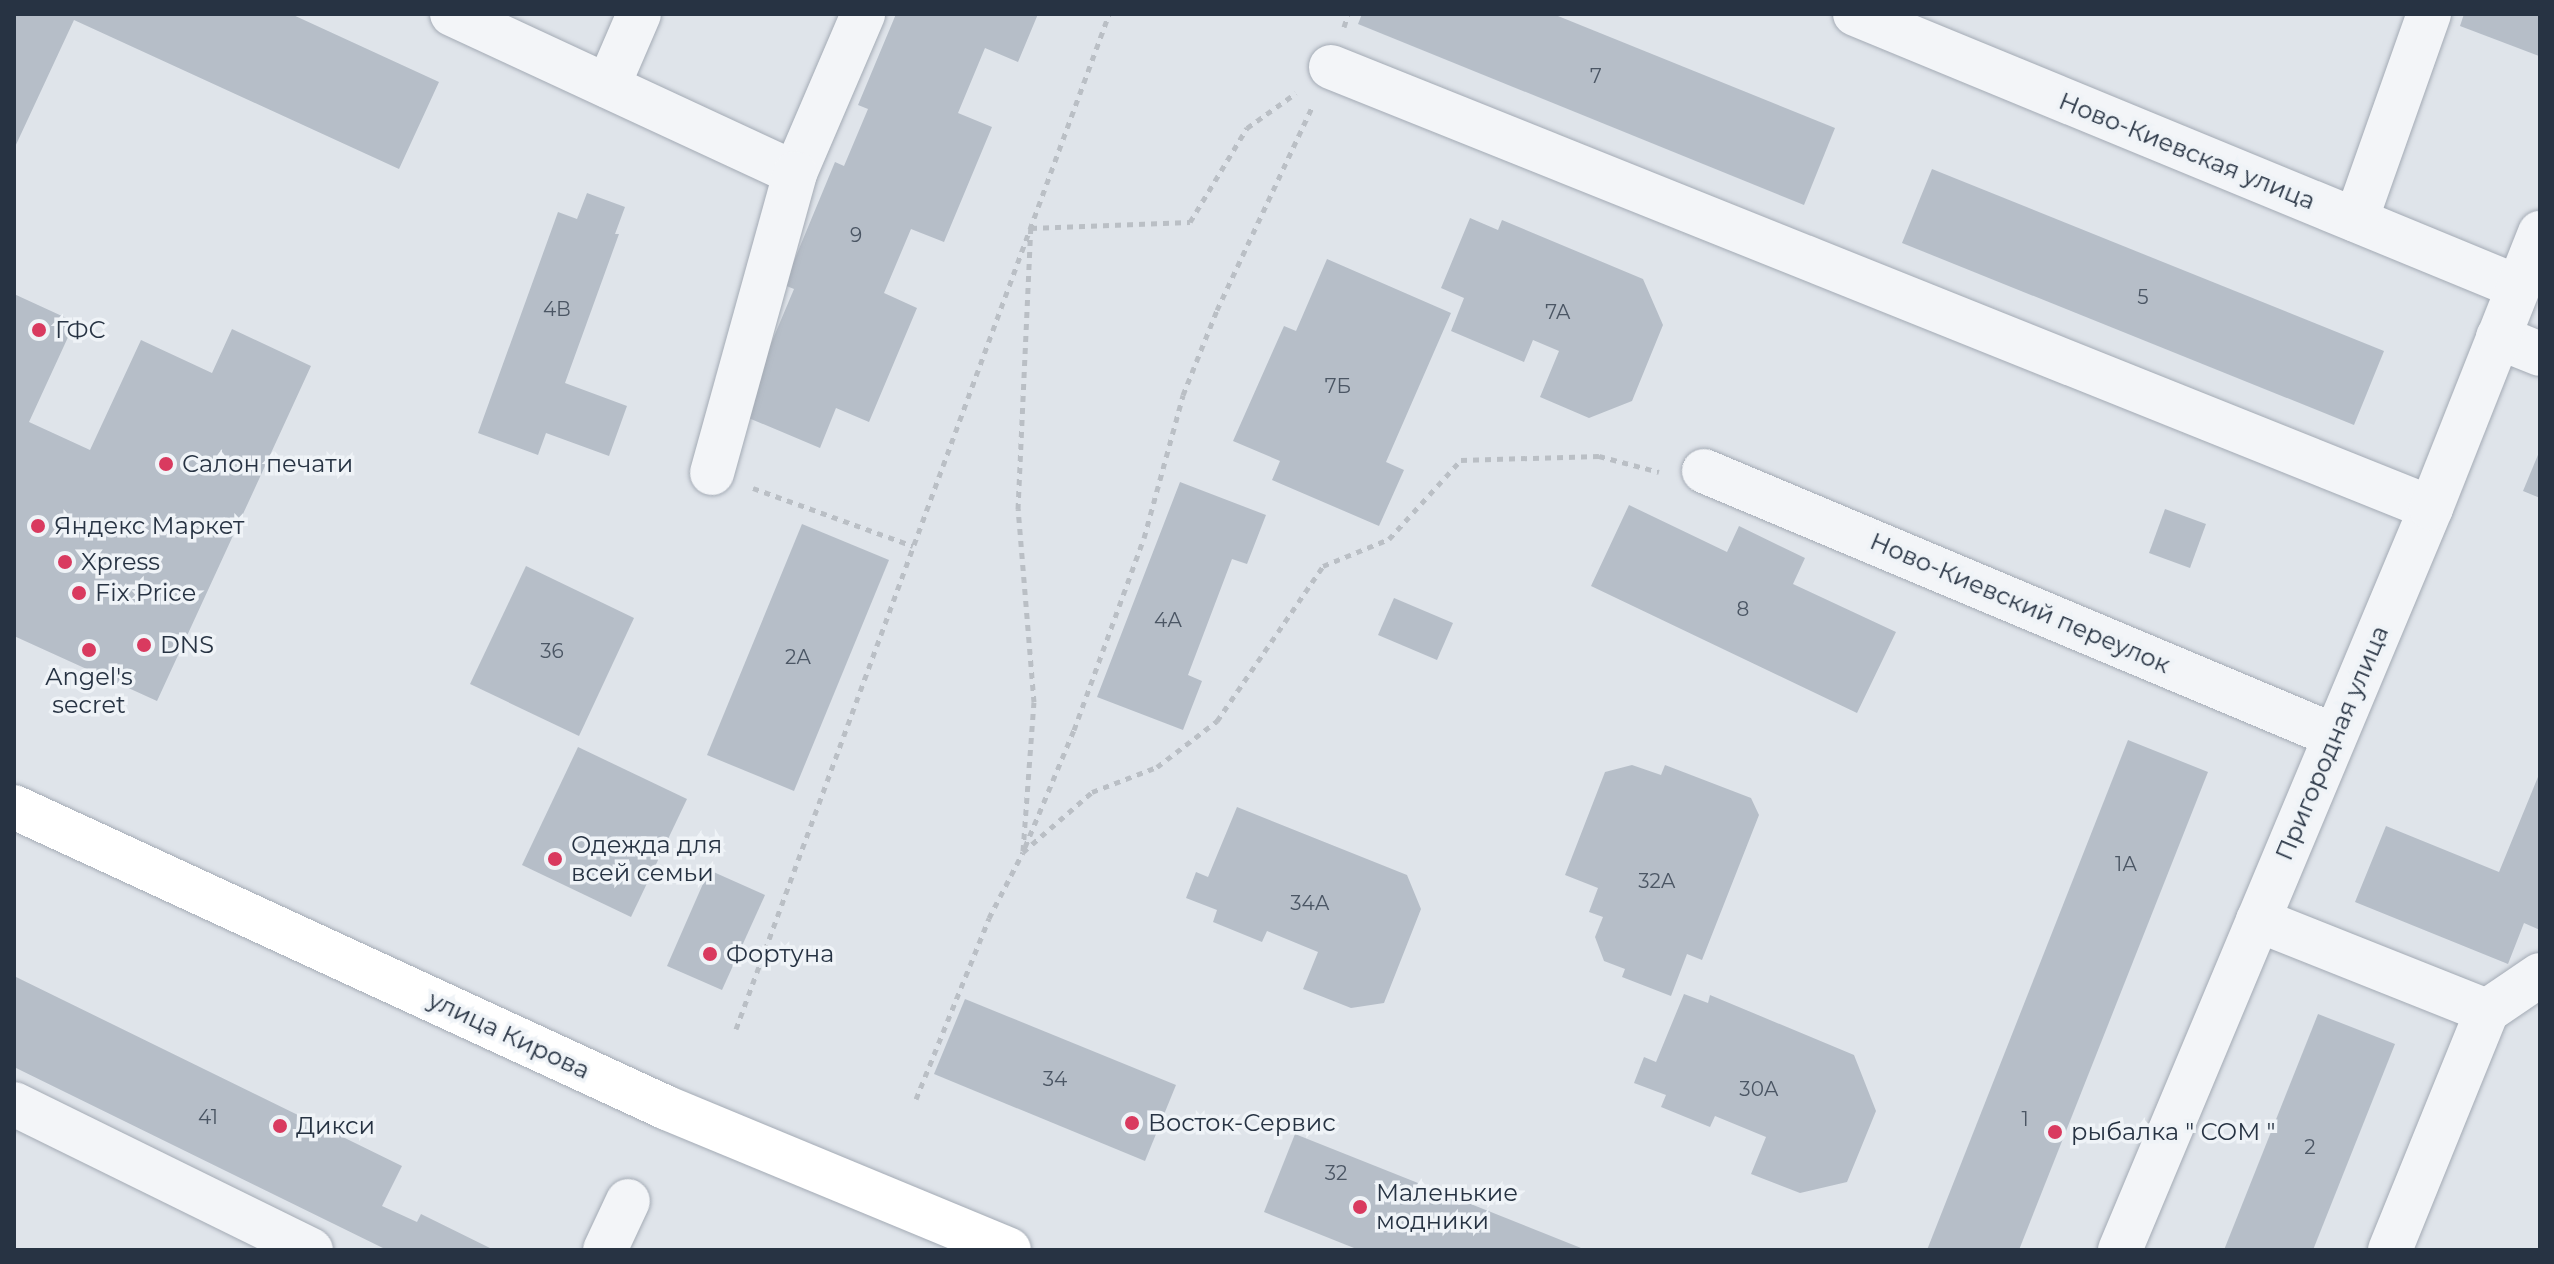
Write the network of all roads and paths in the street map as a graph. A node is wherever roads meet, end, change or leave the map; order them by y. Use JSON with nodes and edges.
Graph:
{"nodes":[{"id":1,"x":452,"y":14,"type":"edge"},
{"id":2,"x":639,"y":14,"type":"edge"},
{"id":3,"x":863,"y":14,"type":"edge"},
{"id":4,"x":1109,"y":14,"type":"edge"},
{"id":5,"x":1348,"y":14,"type":"edge"},
{"id":6,"x":1855,"y":14,"type":"edge"},
{"id":7,"x":2429,"y":14,"type":"edge"},
{"id":8,"x":1331,"y":67,"type":"junction"},
{"id":9,"x":608,"y":86,"type":"junction"},
{"id":10,"x":795,"y":173,"type":"junction"},
{"id":11,"x":2356,"y":220,"type":"junction"},
{"id":12,"x":1031,"y":228,"type":"junction"},
{"id":13,"x":2540,"y":233,"type":"edge"},
{"id":14,"x":2518,"y":287,"type":"junction"},
{"id":15,"x":2498,"y":337,"type":"junction"},
{"id":16,"x":2540,"y":354,"type":"edge"},
{"id":17,"x":1704,"y":471,"type":"joint"},
{"id":18,"x":712,"y":473,"type":"joint"},
{"id":19,"x":2431,"y":508,"type":"junction"},
{"id":20,"x":913,"y":546,"type":"junction"},
{"id":21,"x":2335,"y":736,"type":"junction"},
{"id":22,"x":14,"y":807,"type":"edge"},
{"id":23,"x":1023,"y":852,"type":"junction"},
{"id":24,"x":2258,"y":920,"type":"junction"},
{"id":25,"x":2540,"y":975,"type":"edge"},
{"id":26,"x":2487,"y":1011,"type":"junction"},
{"id":27,"x":736,"y":1029,"type":"dead end"},
{"id":28,"x":916,"y":1099,"type":"dead end"},
{"id":29,"x":14,"y":1104,"type":"edge"},
{"id":30,"x":628,"y":1201,"type":"dead end"},
{"id":31,"x":311,"y":1250,"type":"edge"},
{"id":32,"x":605,"y":1250,"type":"edge"},
{"id":33,"x":1009,"y":1250,"type":"edge"},
{"id":34,"x":2120,"y":1250,"type":"edge"},
{"id":35,"x":2390,"y":1250,"type":"edge"}],
"edges":[{"from":1,"to":9,"type":"street"},
{"from":2,"to":9,"type":"street"},
{"from":3,"to":10,"type":"street"},
{"from":4,"to":12,"type":"path"},
{"from":5,"to":8,"type":"path"},
{"from":6,"to":11,"type":"street","name":"Ново-Киевская улица"},
{"from":7,"to":11,"type":"street"},
{"from":8,"to":12,"type":"path"},
{"from":8,"to":19,"type":"street"},
{"from":8,"to":23,"type":"path"},
{"from":9,"to":10,"type":"street"},
{"from":10,"to":18,"type":"street"},
{"from":11,"to":14,"type":"street","name":"Ново-Киевская улица"},
{"from":12,"to":20,"type":"path"},
{"from":12,"to":23,"type":"path"},
{"from":13,"to":14,"type":"street","name":"Пригородная улица"},
{"from":14,"to":15,"type":"street","name":"Пригородная улица"},
{"from":15,"to":16,"type":"street"},
{"from":15,"to":19,"type":"street","name":"Пригородная улица"},
{"from":17,"to":21,"type":"street","name":"Ново-Киевский переулок"},
{"from":17,"to":23,"type":"path"},
{"from":18,"to":20,"type":"path"},
{"from":19,"to":21,"type":"street","name":"Пригородная улица"},
{"from":20,"to":27,"type":"path"},
{"from":21,"to":24,"type":"street","name":"Пригородная улица"},
{"from":22,"to":33,"type":"main road","name":"улица Кирова"},
{"from":23,"to":28,"type":"path"},
{"from":24,"to":26,"type":"street"},
{"from":24,"to":34,"type":"street","name":"Пригородная улица"},
{"from":25,"to":26,"type":"street"},
{"from":26,"to":35,"type":"street"},
{"from":29,"to":31,"type":"street"},
{"from":30,"to":32,"type":"street"}]}
